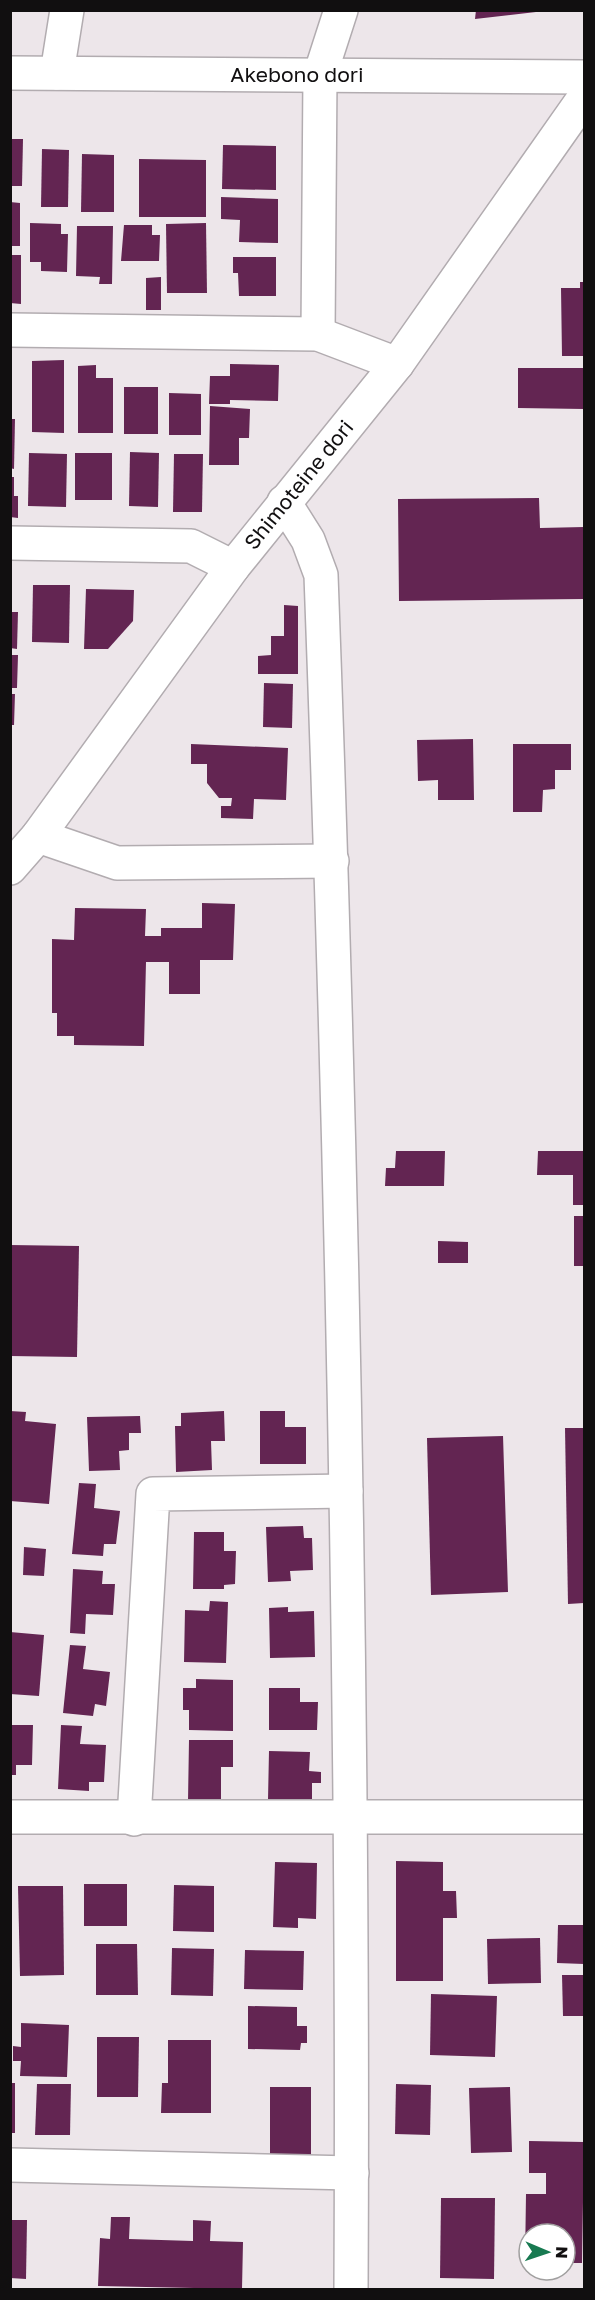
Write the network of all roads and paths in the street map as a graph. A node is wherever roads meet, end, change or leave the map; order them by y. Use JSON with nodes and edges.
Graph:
{"nodes":[{"id":1,"x":68,"y":10,"type":"edge"},
{"id":2,"x":341,"y":10,"type":"edge"},
{"id":3,"x":10,"y":73,"type":"edge"},
{"id":4,"x":57,"y":73,"type":"junction"},
{"id":5,"x":320,"y":75,"type":"junction"},
{"id":6,"x":585,"y":77,"type":"edge"},
{"id":7,"x":585,"y":98,"type":"edge"},
{"id":8,"x":10,"y":330,"type":"edge"},
{"id":9,"x":318,"y":334,"type":"junction"},
{"id":10,"x":397,"y":364,"type":"junction"},
{"id":11,"x":284,"y":502,"type":"junction"},
{"id":12,"x":10,"y":543,"type":"edge"},
{"id":13,"x":233,"y":567,"type":"junction"},
{"id":14,"x":20,"y":853,"type":"edge"},
{"id":15,"x":332,"y":861,"type":"junction"},
{"id":16,"x":346,"y":1491,"type":"junction"},
{"id":17,"x":10,"y":1817,"type":"edge"},
{"id":18,"x":585,"y":1817,"type":"edge"},
{"id":19,"x":350,"y":1818,"type":"junction"},
{"id":20,"x":134,"y":1819,"type":"junction"},
{"id":21,"x":10,"y":2165,"type":"edge"},
{"id":22,"x":352,"y":2173,"type":"junction"},
{"id":23,"x":351,"y":2289,"type":"edge"}],
"edges":[{"from":1,"to":4,"type":"street"},
{"from":2,"to":5,"type":"street"},
{"from":3,"to":4,"type":"street","name":"Akebono dori"},
{"from":4,"to":5,"type":"street","name":"Akebono dori"},
{"from":5,"to":6,"type":"street","name":"Akebono dori"},
{"from":5,"to":9,"type":"street"},
{"from":7,"to":10,"type":"street","name":"Shimoteine dori"},
{"from":8,"to":9,"type":"street"},
{"from":9,"to":10,"type":"street"},
{"from":10,"to":11,"type":"street","name":"Shimoteine dori"},
{"from":11,"to":13,"type":"street","name":"Shimoteine dori"},
{"from":11,"to":15,"type":"street"},
{"from":12,"to":13,"type":"street"},
{"from":13,"to":14,"type":"street","name":"Shimoteine dori"},
{"from":14,"to":15,"type":"street"},
{"from":15,"to":16,"type":"street"},
{"from":16,"to":19,"type":"street"},
{"from":16,"to":20,"type":"street"},
{"from":17,"to":20,"type":"street"},
{"from":18,"to":19,"type":"street"},
{"from":19,"to":20,"type":"street"},
{"from":19,"to":22,"type":"street"},
{"from":21,"to":22,"type":"street"},
{"from":22,"to":23,"type":"street"}]}
